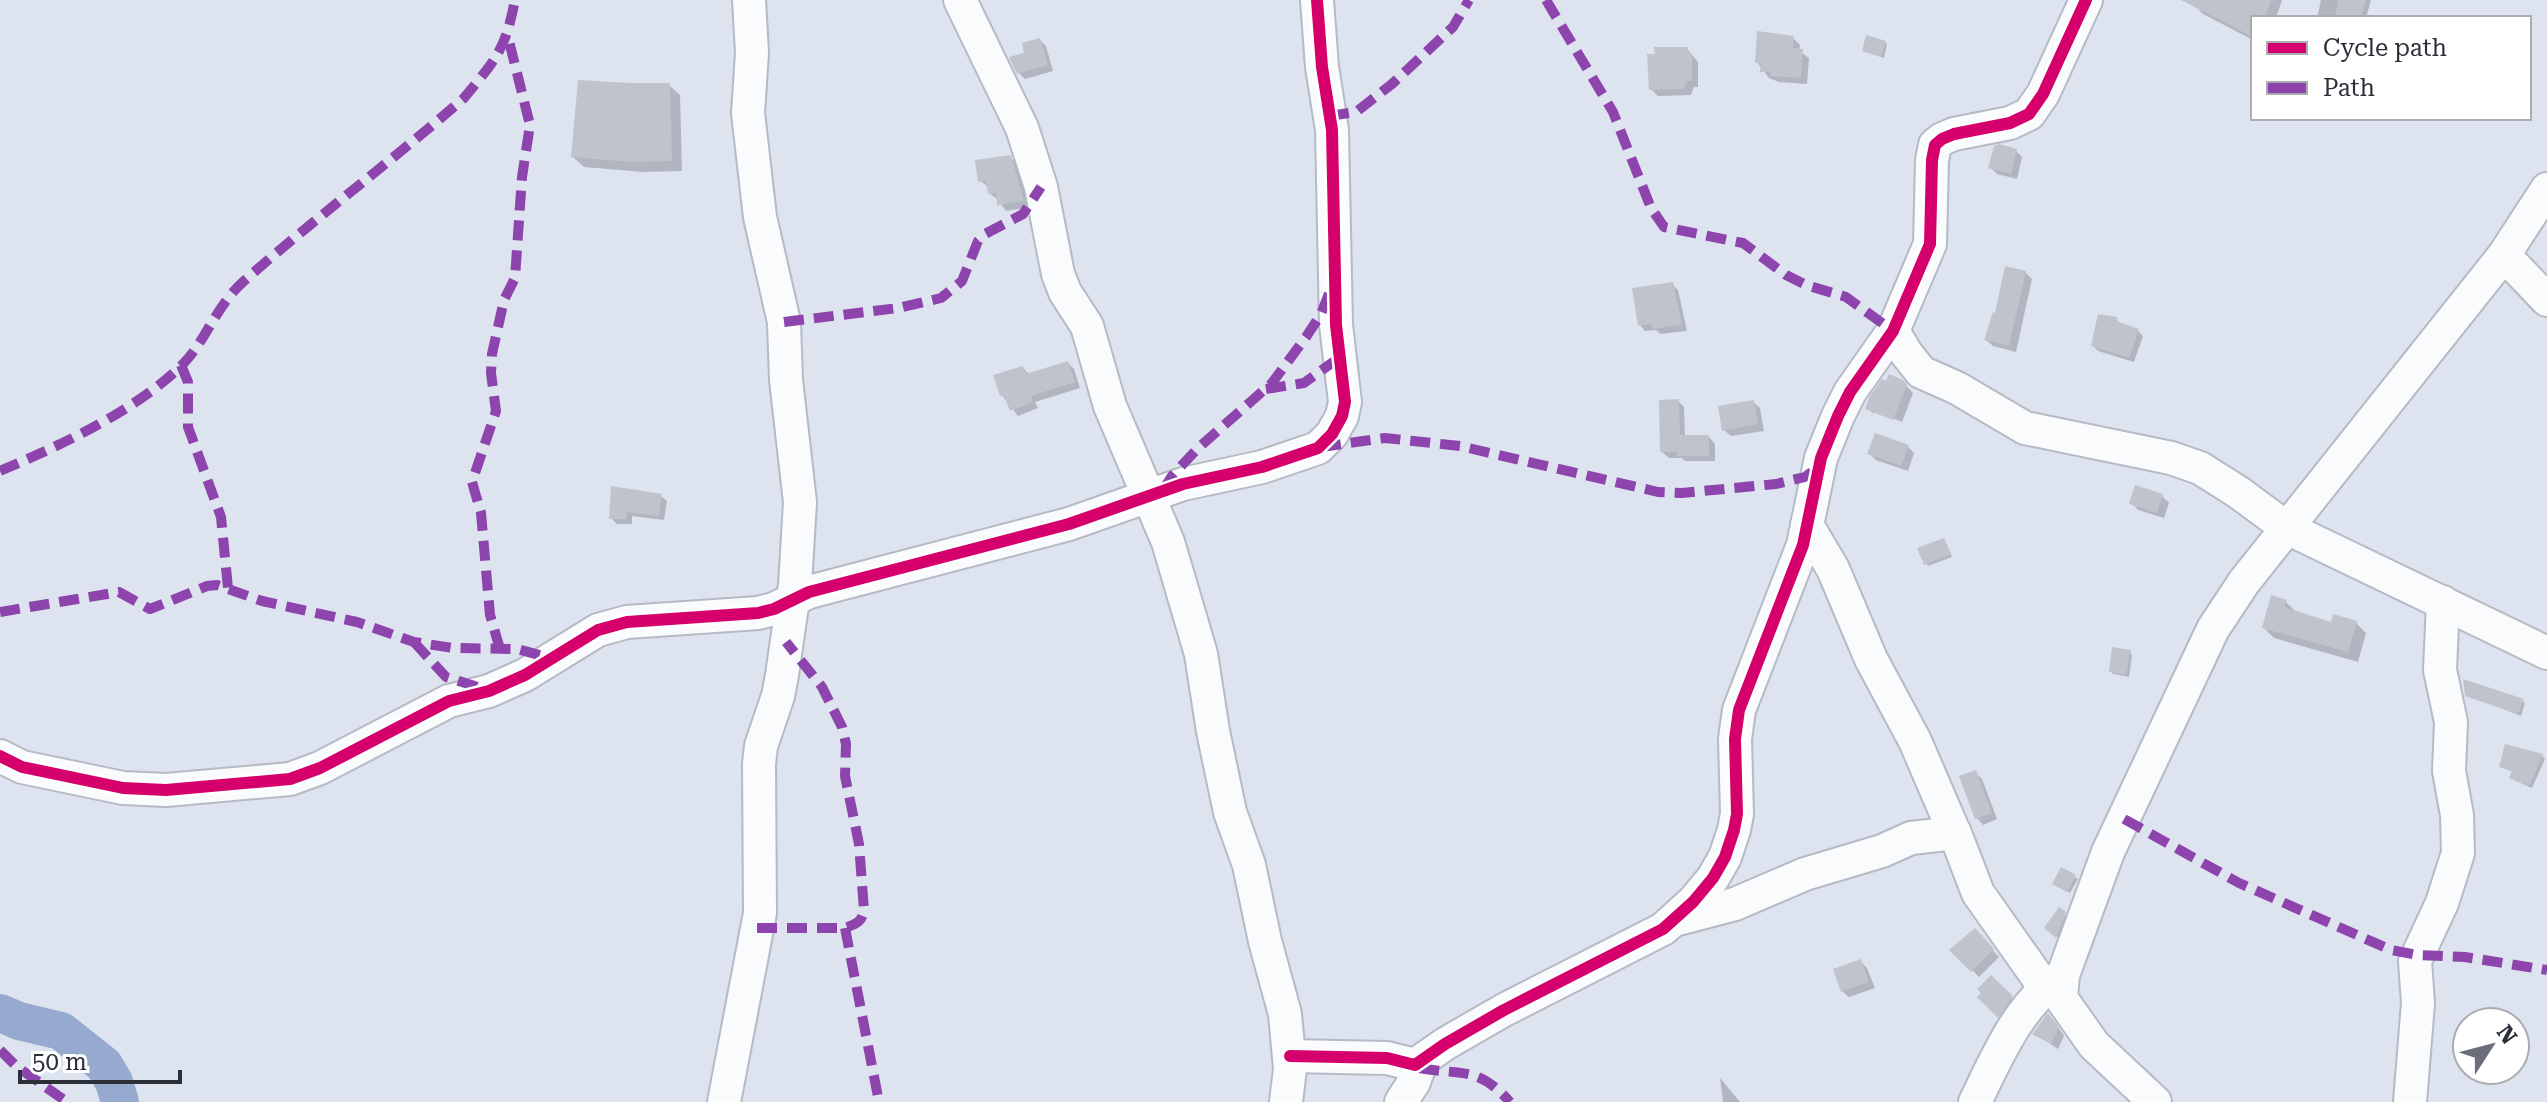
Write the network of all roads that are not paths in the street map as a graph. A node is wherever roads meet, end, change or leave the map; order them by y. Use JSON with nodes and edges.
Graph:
{"nodes":[{"id":1,"x":749,"y":0,"type":"edge"},
{"id":2,"x":960,"y":0,"type":"edge"},
{"id":3,"x":1317,"y":0,"type":"edge"},
{"id":4,"x":2086,"y":0,"type":"edge"},
{"id":5,"x":2547,"y":189,"type":"edge"},
{"id":6,"x":2504,"y":255,"type":"junction"},
{"id":7,"x":2547,"y":300,"type":"edge"},
{"id":8,"x":1893,"y":331,"type":"junction"},
{"id":9,"x":1147,"y":496,"type":"junction"},
{"id":10,"x":1807,"y":525,"type":"junction"},
{"id":11,"x":2287,"y":528,"type":"junction"},
{"id":12,"x":791,"y":600,"type":"junction"},
{"id":13,"x":2443,"y":602,"type":"junction"},
{"id":14,"x":2547,"y":653,"type":"edge"},
{"id":15,"x":0,"y":756,"type":"edge"},
{"id":16,"x":1955,"y":833,"type":"junction"},
{"id":17,"x":1674,"y":920,"type":"junction"},
{"id":18,"x":2054,"y":981,"type":"junction"},
{"id":19,"x":1290,"y":1056,"type":"junction"},
{"id":20,"x":1421,"y":1062,"type":"junction"},
{"id":21,"x":724,"y":1102,"type":"edge"},
{"id":22,"x":1286,"y":1102,"type":"edge"},
{"id":23,"x":1401,"y":1102,"type":"edge"},
{"id":24,"x":1975,"y":1102,"type":"edge"},
{"id":25,"x":2155,"y":1102,"type":"edge"},
{"id":26,"x":2410,"y":1102,"type":"edge"}],
"edges":[{"from":1,"to":12,"type":"street"},
{"from":2,"to":9,"type":"street"},
{"from":3,"to":9,"type":"street"},
{"from":4,"to":8,"type":"street"},
{"from":5,"to":6,"type":"street"},
{"from":6,"to":7,"type":"street"},
{"from":6,"to":11,"type":"street"},
{"from":8,"to":10,"type":"street"},
{"from":8,"to":11,"type":"street"},
{"from":9,"to":12,"type":"street"},
{"from":9,"to":19,"type":"street"},
{"from":10,"to":16,"type":"street"},
{"from":10,"to":17,"type":"street"},
{"from":11,"to":13,"type":"street"},
{"from":11,"to":18,"type":"street"},
{"from":12,"to":15,"type":"street"},
{"from":12,"to":21,"type":"street"},
{"from":13,"to":14,"type":"street"},
{"from":13,"to":26,"type":"street"},
{"from":16,"to":17,"type":"street"},
{"from":16,"to":18,"type":"street"},
{"from":17,"to":20,"type":"street"},
{"from":18,"to":24,"type":"street"},
{"from":18,"to":25,"type":"street"},
{"from":19,"to":20,"type":"street"},
{"from":19,"to":22,"type":"street"},
{"from":20,"to":23,"type":"street"}]}
